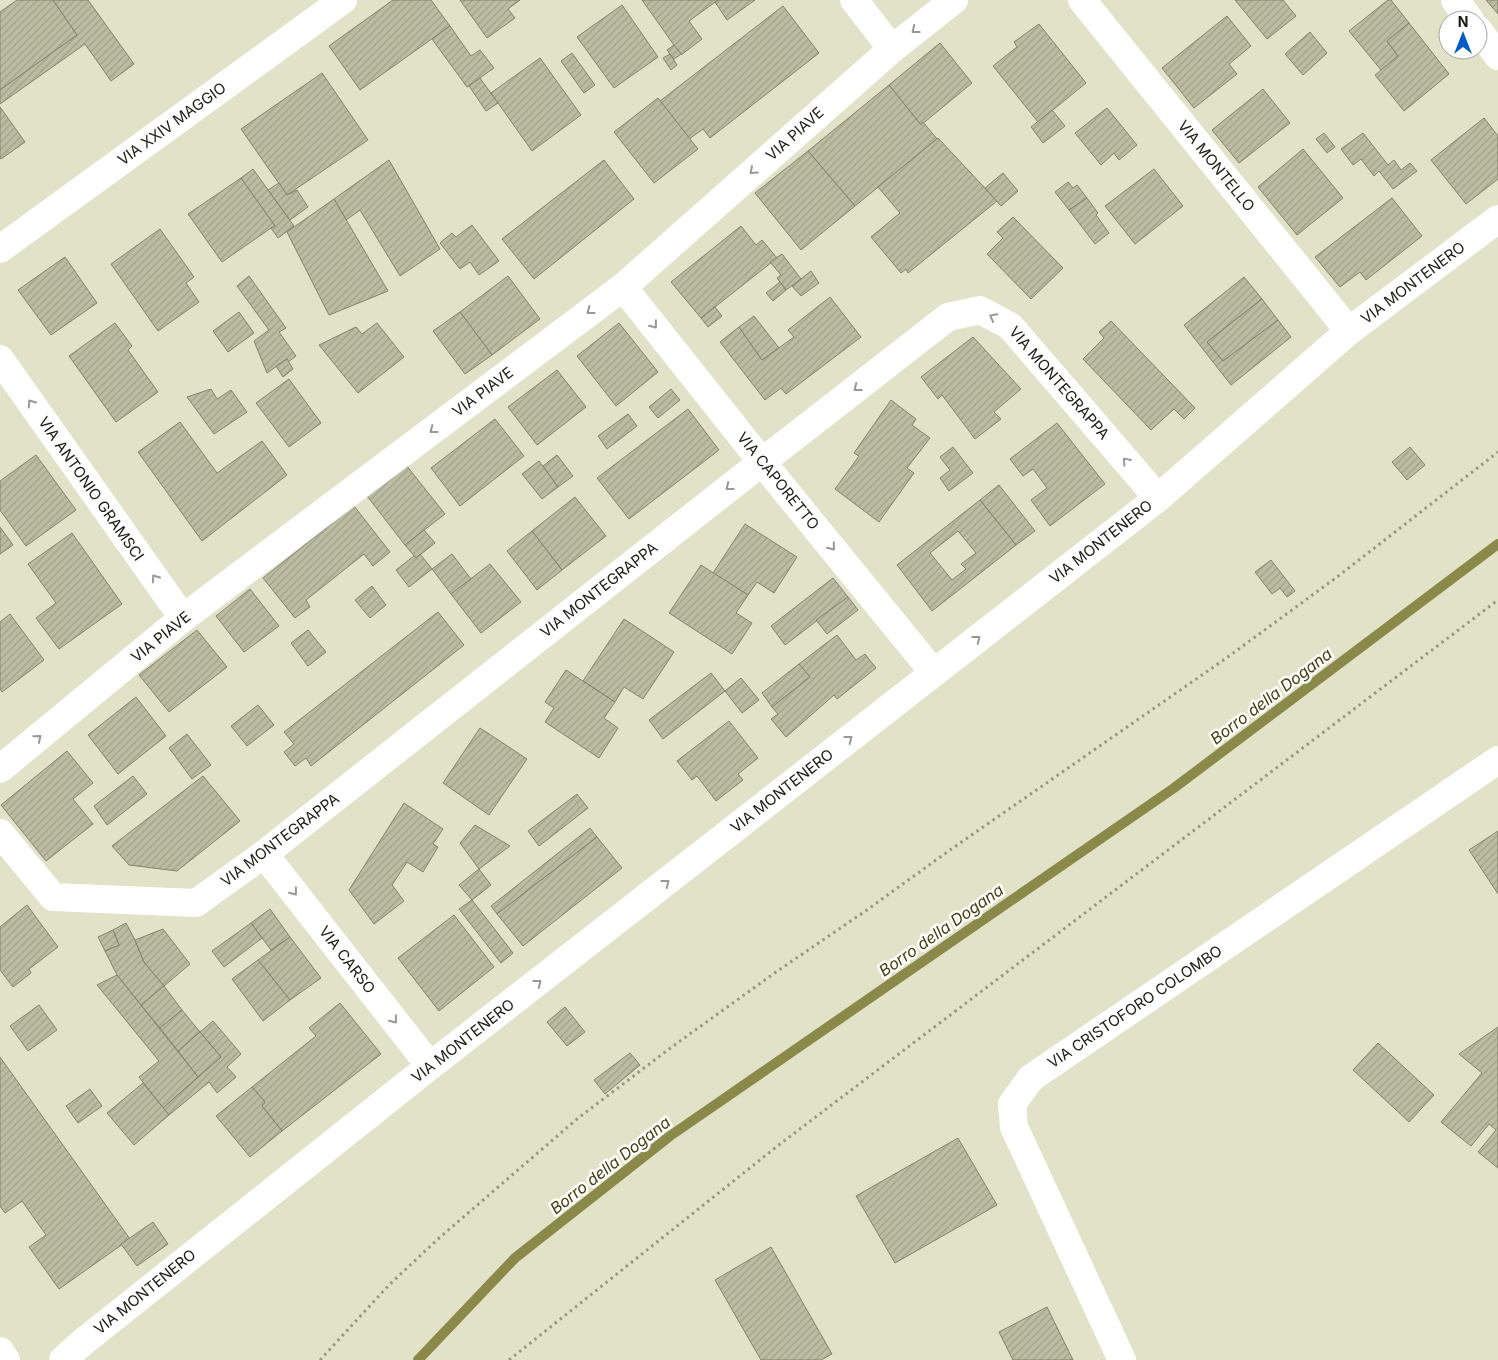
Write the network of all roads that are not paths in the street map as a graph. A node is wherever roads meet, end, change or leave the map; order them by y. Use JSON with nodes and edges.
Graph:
{"nodes":[{"id":1,"x":344,"y":0,"type":"edge"},
{"id":2,"x":854,"y":0,"type":"edge"},
{"id":3,"x":954,"y":0,"type":"edge"},
{"id":4,"x":1082,"y":0,"type":"edge"},
{"id":5,"x":1488,"y":43,"type":"edge"},
{"id":6,"x":892,"y":49,"type":"junction"},
{"id":7,"x":1498,"y":56,"type":"edge"},
{"id":8,"x":1498,"y":219,"type":"edge"},
{"id":9,"x":0,"y":249,"type":"edge"},
{"id":10,"x":623,"y":287,"type":"junction"},
{"id":11,"x":1349,"y":331,"type":"junction"},
{"id":12,"x":0,"y":359,"type":"edge"},
{"id":13,"x":762,"y":462,"type":"junction"},
{"id":14,"x":1158,"y":498,"type":"junction"},
{"id":15,"x":183,"y":618,"type":"junction"},
{"id":16,"x":934,"y":672,"type":"junction"},
{"id":17,"x":1498,"y":760,"type":"edge"},
{"id":18,"x":0,"y":769,"type":"edge"},
{"id":19,"x":0,"y":833,"type":"edge"},
{"id":20,"x":264,"y":854,"type":"junction"},
{"id":21,"x":430,"y":1066,"type":"junction"},
{"id":22,"x":0,"y":1351,"type":"edge"},
{"id":23,"x":6,"y":1360,"type":"edge"},
{"id":24,"x":63,"y":1360,"type":"edge"},
{"id":25,"x":1122,"y":1360,"type":"edge"}],
"edges":[{"from":1,"to":9,"type":"street","name":"VIA XXIV MAGGIO"},
{"from":2,"to":6,"type":"street"},
{"from":3,"to":6,"type":"street","name":"VIA PIAVE","one_way":true},
{"from":4,"to":11,"type":"street","name":"VIA MONTELLO"},
{"from":5,"to":7,"type":"street"},
{"from":6,"to":10,"type":"street","name":"VIA PIAVE","one_way":true},
{"from":8,"to":11,"type":"street","name":"VIA MONTENERO"},
{"from":10,"to":13,"type":"street","name":"VIA CAPORETTO","one_way":true},
{"from":10,"to":15,"type":"street","name":"VIA PIAVE","one_way":true},
{"from":11,"to":14,"type":"street","name":"VIA MONTENERO"},
{"from":15,"to":12,"type":"street","name":"VIA ANTONIO GRAMSCI","one_way":true},
{"from":14,"to":13,"type":"street","name":"VIA MONTEGRAPPA","one_way":true},
{"from":13,"to":16,"type":"street","name":"VIA CAPORETTO","one_way":true},
{"from":13,"to":20,"type":"street","name":"VIA MONTEGRAPPA","one_way":true},
{"from":16,"to":14,"type":"street","name":"VIA MONTENERO","one_way":true},
{"from":18,"to":15,"type":"street","name":"VIA PIAVE","one_way":true},
{"from":21,"to":16,"type":"street","name":"VIA MONTENERO","one_way":true},
{"from":17,"to":25,"type":"street","name":"VIA CRISTOFORO COLOMBO"},
{"from":19,"to":20,"type":"street","name":"VIA MONTEGRAPPA"},
{"from":20,"to":21,"type":"street","name":"VIA CARSO","one_way":true},
{"from":21,"to":24,"type":"street","name":"VIA MONTENERO"},
{"from":22,"to":23,"type":"street"}]}
